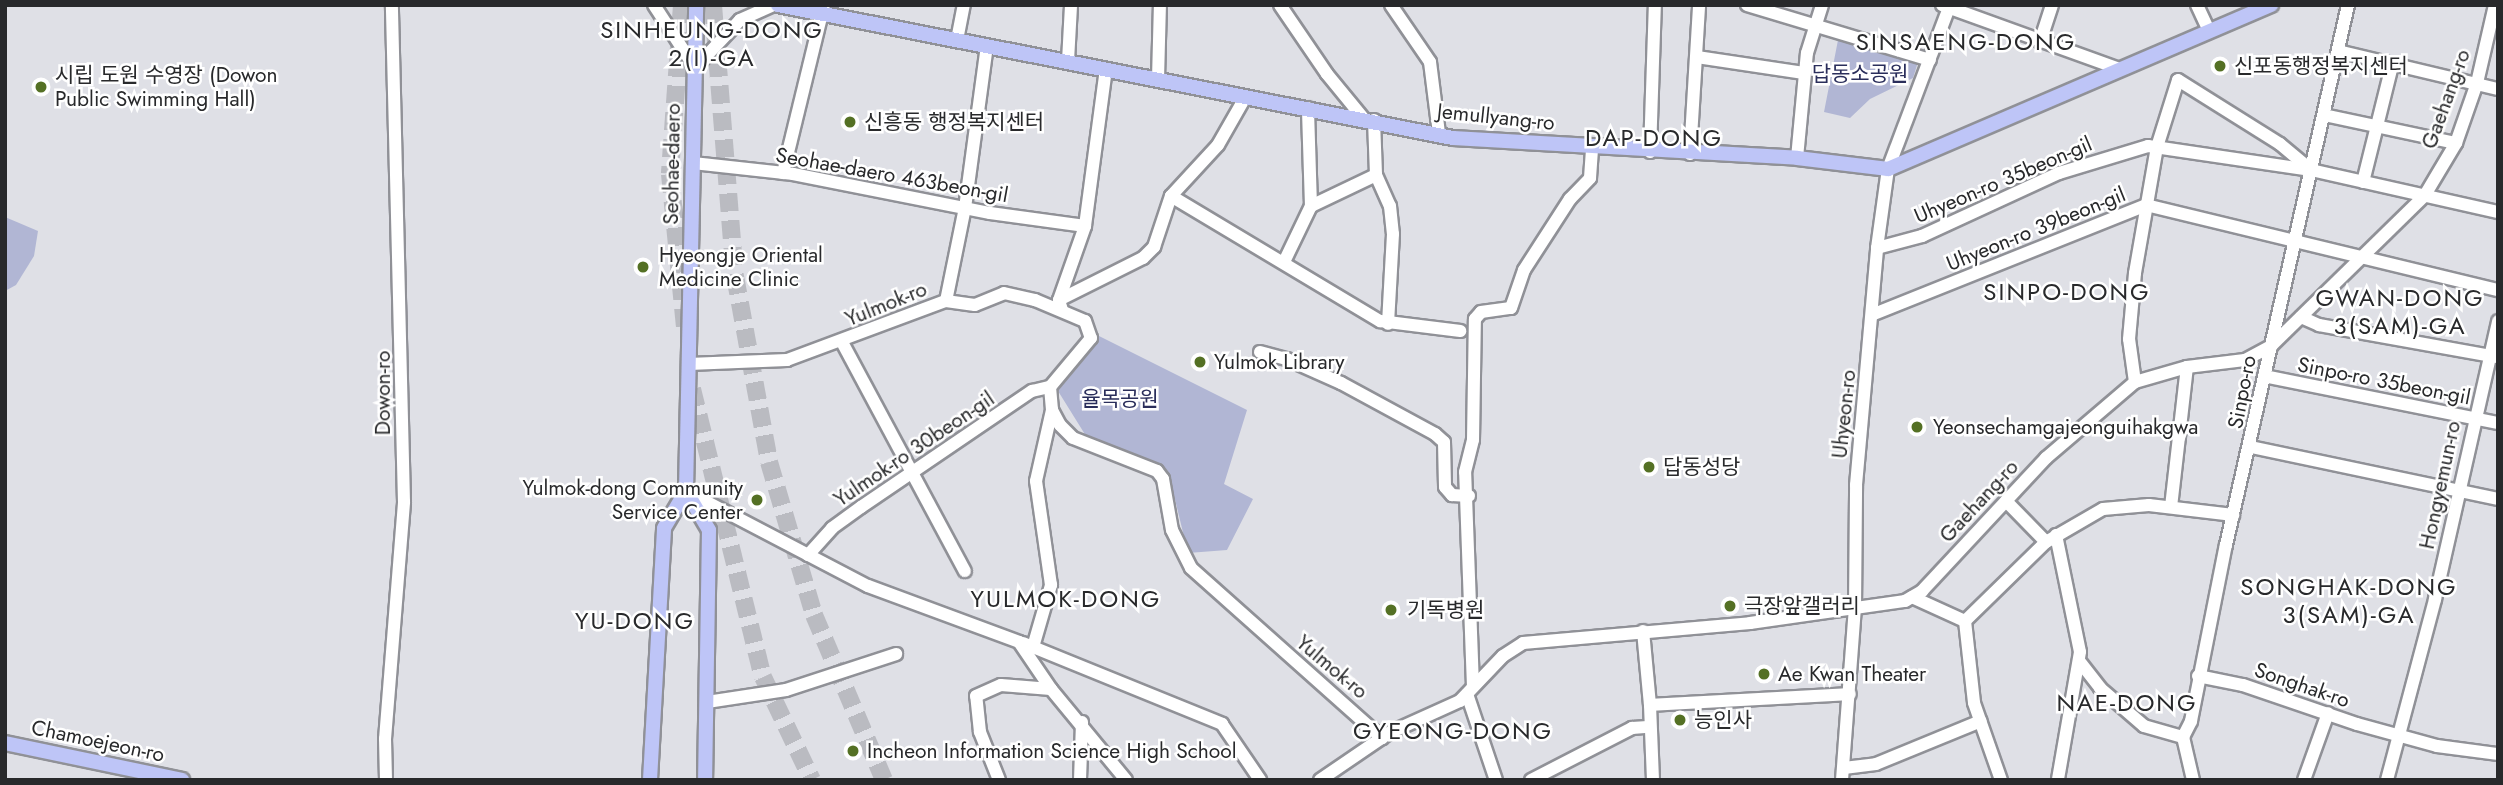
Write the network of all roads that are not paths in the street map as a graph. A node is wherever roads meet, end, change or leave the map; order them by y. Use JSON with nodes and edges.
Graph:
{"nodes":[{"id":1,"x":392,"y":5,"type":"edge"},
{"id":2,"x":654,"y":5,"type":"edge"},
{"id":3,"x":696,"y":5,"type":"edge"},
{"id":4,"x":776,"y":5,"type":"edge"},
{"id":5,"x":964,"y":5,"type":"edge"},
{"id":6,"x":1071,"y":5,"type":"edge"},
{"id":7,"x":1160,"y":5,"type":"edge"},
{"id":8,"x":1280,"y":5,"type":"edge"},
{"id":9,"x":1391,"y":5,"type":"edge"},
{"id":10,"x":1655,"y":5,"type":"edge"},
{"id":11,"x":1699,"y":5,"type":"edge"},
{"id":12,"x":1747,"y":5,"type":"edge"},
{"id":13,"x":1822,"y":5,"type":"edge"},
{"id":14,"x":2052,"y":5,"type":"edge"},
{"id":15,"x":2197,"y":5,"type":"edge"},
{"id":16,"x":2271,"y":5,"type":"edge"},
{"id":17,"x":2348,"y":5,"type":"edge"},
{"id":18,"x":2495,"y":5,"type":"edge"},
{"id":19,"x":1947,"y":6,"type":"edge"},
{"id":20,"x":823,"y":10,"type":"edge"},
{"id":21,"x":1816,"y":26,"type":"junction"},
{"id":22,"x":2209,"y":31,"type":"junction"},
{"id":23,"x":957,"y":40,"type":"junction"},
{"id":24,"x":2040,"y":42,"type":"junction"},
{"id":25,"x":987,"y":46,"type":"junction"},
{"id":26,"x":2338,"y":51,"type":"junction"},
{"id":27,"x":1697,"y":57,"type":"junction"},
{"id":28,"x":1930,"y":60,"type":"junction"},
{"id":29,"x":1068,"y":61,"type":"junction"},
{"id":30,"x":2392,"y":66,"type":"junction"},
{"id":31,"x":695,"y":68,"type":"junction"},
{"id":32,"x":1106,"y":69,"type":"junction"},
{"id":33,"x":2120,"y":69,"type":"junction"},
{"id":34,"x":1804,"y":73,"type":"junction"},
{"id":35,"x":1158,"y":79,"type":"junction"},
{"id":36,"x":2477,"y":83,"type":"junction"},
{"id":37,"x":2498,"y":89,"type":"edge"},
{"id":38,"x":1246,"y":96,"type":"junction"},
{"id":39,"x":1308,"y":108,"type":"junction"},
{"id":40,"x":2324,"y":115,"type":"junction"},
{"id":41,"x":1369,"y":119,"type":"junction"},
{"id":42,"x":2377,"y":127,"type":"junction"},
{"id":43,"x":1439,"y":133,"type":"junction"},
{"id":44,"x":2456,"y":143,"type":"junction"},
{"id":45,"x":2157,"y":147,"type":"junction"},
{"id":46,"x":1592,"y":148,"type":"junction"},
{"id":47,"x":1650,"y":152,"type":"junction"},
{"id":48,"x":1690,"y":154,"type":"junction"},
{"id":49,"x":1797,"y":158,"type":"junction"},
{"id":50,"x":693,"y":163,"type":"junction"},
{"id":51,"x":1888,"y":169,"type":"junction"},
{"id":52,"x":2311,"y":170,"type":"junction"},
{"id":53,"x":783,"y":173,"type":"junction"},
{"id":54,"x":1376,"y":176,"type":"junction"},
{"id":55,"x":2363,"y":182,"type":"junction"},
{"id":56,"x":2425,"y":195,"type":"junction"},
{"id":57,"x":1171,"y":196,"type":"junction"},
{"id":58,"x":2146,"y":205,"type":"junction"},
{"id":59,"x":965,"y":208,"type":"junction"},
{"id":60,"x":1309,"y":212,"type":"junction"},
{"id":61,"x":2498,"y":212,"type":"edge"},
{"id":62,"x":1084,"y":226,"type":"junction"},
{"id":63,"x":2297,"y":239,"type":"junction"},
{"id":64,"x":1877,"y":248,"type":"junction"},
{"id":65,"x":2362,"y":254,"type":"junction"},
{"id":66,"x":1284,"y":262,"type":"junction"},
{"id":67,"x":2498,"y":290,"type":"edge"},
{"id":68,"x":946,"y":301,"type":"junction"},
{"id":69,"x":1060,"y":305,"type":"junction"},
{"id":70,"x":1874,"y":314,"type":"junction"},
{"id":71,"x":2301,"y":317,"type":"junction"},
{"id":72,"x":2498,"y":321,"type":"edge"},
{"id":73,"x":1388,"y":324,"type":"junction"},
{"id":74,"x":1460,"y":331,"type":"dead end"},
{"id":75,"x":842,"y":342,"type":"junction"},
{"id":76,"x":2271,"y":346,"type":"junction"},
{"id":77,"x":1260,"y":352,"type":"dead end"},
{"id":78,"x":2494,"y":356,"type":"edge"},
{"id":79,"x":689,"y":364,"type":"junction"},
{"id":80,"x":2187,"y":367,"type":"junction"},
{"id":81,"x":2263,"y":376,"type":"junction"},
{"id":82,"x":2135,"y":382,"type":"junction"},
{"id":83,"x":1050,"y":387,"type":"junction"},
{"id":84,"x":1052,"y":410,"type":"junction"},
{"id":85,"x":2474,"y":419,"type":"junction"},
{"id":86,"x":2498,"y":424,"type":"edge"},
{"id":87,"x":2250,"y":447,"type":"junction"},
{"id":88,"x":914,"y":471,"type":"junction"},
{"id":89,"x":2458,"y":490,"type":"junction"},
{"id":90,"x":686,"y":491,"type":"junction"},
{"id":91,"x":1469,"y":496,"type":"junction"},
{"id":92,"x":2498,"y":499,"type":"edge"},
{"id":93,"x":2006,"y":501,"type":"junction"},
{"id":94,"x":2171,"y":507,"type":"junction"},
{"id":95,"x":2233,"y":515,"type":"junction"},
{"id":96,"x":2051,"y":538,"type":"junction"},
{"id":97,"x":808,"y":555,"type":"junction"},
{"id":98,"x":965,"y":571,"type":"dead end"},
{"id":99,"x":1912,"y":597,"type":"junction"},
{"id":100,"x":1855,"y":609,"type":"junction"},
{"id":101,"x":1965,"y":621,"type":"junction"},
{"id":102,"x":1643,"y":631,"type":"junction"},
{"id":103,"x":1019,"y":642,"type":"junction"},
{"id":104,"x":1033,"y":647,"type":"junction"},
{"id":105,"x":895,"y":654,"type":"dead end"},
{"id":106,"x":2080,"y":662,"type":"junction"},
{"id":107,"x":2198,"y":676,"type":"junction"},
{"id":108,"x":1051,"y":689,"type":"junction"},
{"id":109,"x":1470,"y":690,"type":"junction"},
{"id":110,"x":1850,"y":694,"type":"junction"},
{"id":111,"x":707,"y":702,"type":"junction"},
{"id":112,"x":1650,"y":705,"type":"junction"},
{"id":113,"x":2328,"y":713,"type":"junction"},
{"id":114,"x":1981,"y":721,"type":"junction"},
{"id":115,"x":1082,"y":722,"type":"junction"},
{"id":116,"x":1648,"y":727,"type":"junction"},
{"id":117,"x":2401,"y":734,"type":"junction"},
{"id":118,"x":2183,"y":737,"type":"junction"},
{"id":119,"x":1382,"y":738,"type":"junction"},
{"id":120,"x":5,"y":743,"type":"edge"},
{"id":121,"x":2498,"y":754,"type":"edge"},
{"id":122,"x":1843,"y":774,"type":"edge"},
{"id":123,"x":182,"y":780,"type":"edge"},
{"id":124,"x":386,"y":780,"type":"edge"},
{"id":125,"x":650,"y":780,"type":"edge"},
{"id":126,"x":705,"y":780,"type":"edge"},
{"id":127,"x":999,"y":780,"type":"edge"},
{"id":128,"x":1080,"y":780,"type":"edge"},
{"id":129,"x":1126,"y":780,"type":"edge"},
{"id":130,"x":1260,"y":780,"type":"edge"},
{"id":131,"x":1320,"y":780,"type":"edge"},
{"id":132,"x":1496,"y":780,"type":"edge"},
{"id":133,"x":1531,"y":780,"type":"edge"},
{"id":134,"x":1654,"y":780,"type":"edge"},
{"id":135,"x":2001,"y":780,"type":"edge"},
{"id":136,"x":2058,"y":780,"type":"edge"},
{"id":137,"x":2193,"y":780,"type":"edge"},
{"id":138,"x":2304,"y":780,"type":"edge"},
{"id":139,"x":2387,"y":780,"type":"edge"}],
"edges":[{"from":1,"to":124,"type":"street","name":"Dowon-ro"},
{"from":2,"to":31,"type":"street"},
{"from":3,"to":31,"type":"main road","name":"Seohae-daero"},
{"from":4,"to":20,"type":"main road","name":"Jemullyang-ro"},
{"from":4,"to":31,"type":"street"},
{"from":5,"to":23,"type":"street"},
{"from":6,"to":29,"type":"street"},
{"from":7,"to":35,"type":"street"},
{"from":8,"to":41,"type":"street"},
{"from":9,"to":43,"type":"street"},
{"from":10,"to":47,"type":"street"},
{"from":11,"to":27,"type":"street"},
{"from":12,"to":21,"type":"street"},
{"from":13,"to":21,"type":"street"},
{"from":14,"to":24,"type":"street"},
{"from":15,"to":22,"type":"street"},
{"from":16,"to":22,"type":"main road"},
{"from":17,"to":26,"type":"street","name":"Sinpo-ro"},
{"from":18,"to":36,"type":"street","name":"Gaehang-ro"},
{"from":19,"to":24,"type":"street","name":"Uhyeon-ro"},
{"from":19,"to":28,"type":"street","name":"Uhyeon-ro"},
{"from":20,"to":23,"type":"main road","name":"Jemullyang-ro"},
{"from":20,"to":53,"type":"street"},
{"from":21,"to":28,"type":"street"},
{"from":21,"to":34,"type":"street"},
{"from":22,"to":33,"type":"main road"},
{"from":23,"to":25,"type":"main road","name":"Jemullyang-ro"},
{"from":24,"to":33,"type":"street","name":"Uhyeon-ro"},
{"from":25,"to":29,"type":"main road","name":"Jemullyang-ro"},
{"from":25,"to":59,"type":"street"},
{"from":26,"to":30,"type":"street"},
{"from":26,"to":40,"type":"street","name":"Sinpo-ro"},
{"from":27,"to":34,"type":"street"},
{"from":27,"to":48,"type":"street"},
{"from":28,"to":51,"type":"street","name":"Uhyeon-ro"},
{"from":29,"to":32,"type":"main road","name":"Jemullyang-ro"},
{"from":30,"to":36,"type":"street"},
{"from":30,"to":42,"type":"street"},
{"from":31,"to":50,"type":"main road","name":"Seohae-daero"},
{"from":32,"to":35,"type":"main road","name":"Jemullyang-ro"},
{"from":32,"to":62,"type":"street"},
{"from":33,"to":51,"type":"main road"},
{"from":34,"to":49,"type":"street"},
{"from":35,"to":38,"type":"main road","name":"Jemullyang-ro"},
{"from":36,"to":37,"type":"street"},
{"from":36,"to":44,"type":"street","name":"Gaehang-ro"},
{"from":38,"to":39,"type":"main road","name":"Jemullyang-ro"},
{"from":38,"to":57,"type":"street"},
{"from":39,"to":41,"type":"main road","name":"Jemullyang-ro"},
{"from":39,"to":60,"type":"street"},
{"from":40,"to":42,"type":"street"},
{"from":40,"to":52,"type":"street","name":"Sinpo-ro"},
{"from":41,"to":43,"type":"main road","name":"Jemullyang-ro"},
{"from":41,"to":54,"type":"street"},
{"from":42,"to":44,"type":"street"},
{"from":42,"to":55,"type":"street"},
{"from":43,"to":46,"type":"main road","name":"Jemullyang-ro"},
{"from":44,"to":56,"type":"street","name":"Gaehang-ro"},
{"from":45,"to":52,"type":"street","name":"Uhyeon-ro 35beon-gil"},
{"from":45,"to":52,"type":"street"},
{"from":45,"to":58,"type":"street"},
{"from":45,"to":64,"type":"street","name":"Uhyeon-ro 35beon-gil"},
{"from":46,"to":47,"type":"main road","name":"Jemullyang-ro"},
{"from":46,"to":91,"type":"street"},
{"from":47,"to":48,"type":"main road","name":"Jemullyang-ro"},
{"from":48,"to":49,"type":"main road","name":"Jemullyang-ro"},
{"from":49,"to":51,"type":"main road","name":"Jemullyang-ro"},
{"from":50,"to":53,"type":"street","name":"Seohae-daero 463beon-gil"},
{"from":50,"to":79,"type":"main road","name":"Seohae-daero"},
{"from":51,"to":64,"type":"street","name":"Uhyeon-ro"},
{"from":52,"to":55,"type":"street","name":"Uhyeon-ro 35beon-gil"},
{"from":52,"to":63,"type":"street","name":"Sinpo-ro"},
{"from":53,"to":59,"type":"street","name":"Seohae-daero 463beon-gil"},
{"from":54,"to":60,"type":"street"},
{"from":54,"to":73,"type":"street"},
{"from":55,"to":56,"type":"street","name":"Uhyeon-ro 35beon-gil"},
{"from":56,"to":61,"type":"street","name":"Uhyeon-ro 35beon-gil"},
{"from":56,"to":65,"type":"street","name":"Gaehang-ro"},
{"from":57,"to":66,"type":"street"},
{"from":57,"to":69,"type":"street"},
{"from":58,"to":63,"type":"street","name":"Uhyeon-ro 39beon-gil"},
{"from":58,"to":70,"type":"street","name":"Uhyeon-ro 39beon-gil"},
{"from":58,"to":82,"type":"street"},
{"from":59,"to":62,"type":"street","name":"Seohae-daero 463beon-gil"},
{"from":59,"to":68,"type":"street"},
{"from":60,"to":66,"type":"street"},
{"from":62,"to":69,"type":"street"},
{"from":63,"to":65,"type":"street","name":"Uhyeon-ro 39beon-gil"},
{"from":63,"to":76,"type":"street","name":"Sinpo-ro"},
{"from":64,"to":70,"type":"street","name":"Uhyeon-ro"},
{"from":65,"to":67,"type":"street","name":"Uhyeon-ro 39beon-gil"},
{"from":65,"to":71,"type":"street","name":"Gaehang-ro"},
{"from":66,"to":73,"type":"street"},
{"from":68,"to":69,"type":"street","name":"Yulmok-ro"},
{"from":68,"to":75,"type":"street","name":"Yulmok-ro"},
{"from":69,"to":83,"type":"street","name":"Yulmok-ro"},
{"from":70,"to":100,"type":"street","name":"Uhyeon-ro"},
{"from":71,"to":76,"type":"street","name":"Gaehang-ro"},
{"from":71,"to":78,"type":"street"},
{"from":72,"to":78,"type":"street","name":"Hongyemun-ro"},
{"from":73,"to":74,"type":"street"},
{"from":75,"to":79,"type":"street","name":"Yulmok-ro"},
{"from":75,"to":88,"type":"street"},
{"from":76,"to":80,"type":"street","name":"Gaehang-ro"},
{"from":76,"to":81,"type":"street","name":"Sinpo-ro"},
{"from":77,"to":91,"type":"street"},
{"from":78,"to":85,"type":"street","name":"Hongyemun-ro"},
{"from":79,"to":90,"type":"main road","name":"Seohae-daero"},
{"from":80,"to":82,"type":"street","name":"Gaehang-ro"},
{"from":80,"to":94,"type":"street"},
{"from":81,"to":85,"type":"street","name":"Sinpo-ro 35beon-gil"},
{"from":81,"to":87,"type":"street","name":"Sinpo-ro"},
{"from":82,"to":93,"type":"street","name":"Gaehang-ro"},
{"from":83,"to":84,"type":"street"},
{"from":83,"to":88,"type":"street","name":"Yulmok-ro 30beon-gil"},
{"from":84,"to":104,"type":"street"},
{"from":84,"to":119,"type":"street","name":"Yulmok-ro"},
{"from":85,"to":86,"type":"street","name":"Sinpo-ro 35beon-gil"},
{"from":85,"to":89,"type":"street","name":"Hongyemun-ro"},
{"from":87,"to":89,"type":"street"},
{"from":87,"to":95,"type":"street","name":"Sinpo-ro"},
{"from":88,"to":97,"type":"street","name":"Yulmok-ro 30beon-gil"},
{"from":88,"to":98,"type":"street"},
{"from":89,"to":92,"type":"street"},
{"from":89,"to":117,"type":"street","name":"Hongyemun-ro"},
{"from":90,"to":97,"type":"street"},
{"from":90,"to":111,"type":"main road"},
{"from":90,"to":125,"type":"main road","name":"Seohae-daero"},
{"from":91,"to":109,"type":"street"},
{"from":93,"to":96,"type":"street"},
{"from":93,"to":99,"type":"street","name":"Gaehang-ro"},
{"from":94,"to":95,"type":"street"},
{"from":94,"to":96,"type":"street"},
{"from":95,"to":107,"type":"street","name":"Sinpo-ro"},
{"from":96,"to":101,"type":"street"},
{"from":96,"to":106,"type":"street"},
{"from":97,"to":103,"type":"street"},
{"from":99,"to":100,"type":"street"},
{"from":99,"to":101,"type":"street"},
{"from":100,"to":102,"type":"street"},
{"from":100,"to":110,"type":"street","name":"Uhyeon-ro"},
{"from":101,"to":114,"type":"street"},
{"from":102,"to":109,"type":"street"},
{"from":102,"to":112,"type":"street"},
{"from":103,"to":104,"type":"street"},
{"from":103,"to":108,"type":"street"},
{"from":104,"to":130,"type":"street"},
{"from":105,"to":111,"type":"street"},
{"from":106,"to":118,"type":"street"},
{"from":106,"to":136,"type":"street"},
{"from":107,"to":113,"type":"street","name":"Songhak-ro"},
{"from":107,"to":118,"type":"street"},
{"from":108,"to":115,"type":"street"},
{"from":108,"to":127,"type":"street"},
{"from":109,"to":119,"type":"street"},
{"from":109,"to":132,"type":"street"},
{"from":110,"to":112,"type":"street"},
{"from":110,"to":122,"type":"street","name":"Uhyeon-ro"},
{"from":111,"to":126,"type":"main road"},
{"from":112,"to":116,"type":"street"},
{"from":113,"to":117,"type":"street","name":"Songhak-ro"},
{"from":113,"to":138,"type":"street"},
{"from":114,"to":122,"type":"street"},
{"from":114,"to":135,"type":"street"},
{"from":115,"to":128,"type":"street"},
{"from":115,"to":129,"type":"street"},
{"from":116,"to":133,"type":"street"},
{"from":116,"to":134,"type":"street"},
{"from":117,"to":121,"type":"street","name":"Songhak-ro"},
{"from":117,"to":139,"type":"street","name":"Hongyemun-ro"},
{"from":118,"to":137,"type":"street"},
{"from":119,"to":131,"type":"street"},
{"from":120,"to":123,"type":"main road","name":"Chamoejeon-ro"}]}
